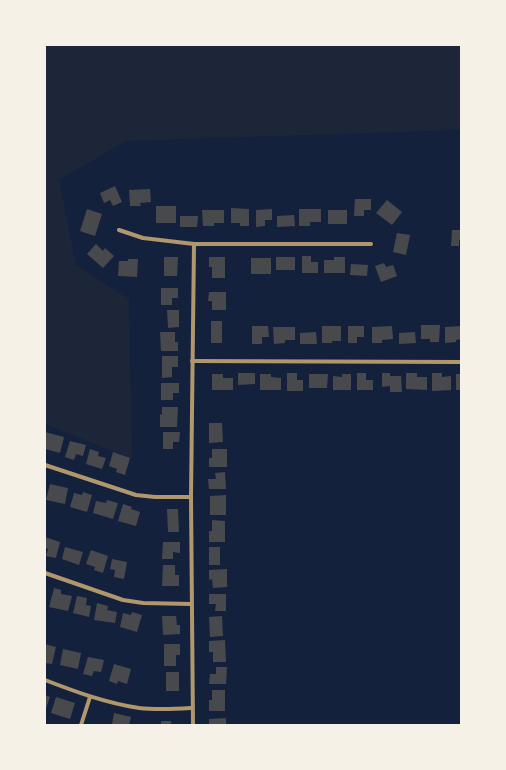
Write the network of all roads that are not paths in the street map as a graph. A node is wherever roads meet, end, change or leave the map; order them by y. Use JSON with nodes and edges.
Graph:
{"nodes":[{"id":1,"x":119,"y":230,"type":"dead end"},
{"id":2,"x":194,"y":244,"type":"junction"},
{"id":3,"x":371,"y":244,"type":"dead end"},
{"id":4,"x":192,"y":361,"type":"junction"},
{"id":5,"x":461,"y":362,"type":"edge"},
{"id":6,"x":45,"y":465,"type":"edge"},
{"id":7,"x":191,"y":497,"type":"junction"},
{"id":8,"x":45,"y":573,"type":"edge"},
{"id":9,"x":191,"y":604,"type":"junction"},
{"id":10,"x":45,"y":680,"type":"edge"},
{"id":11,"x":90,"y":697,"type":"junction"},
{"id":12,"x":192,"y":708,"type":"junction"},
{"id":13,"x":81,"y":725,"type":"edge"},
{"id":14,"x":193,"y":725,"type":"edge"}],
"edges":[{"from":1,"to":2,"type":"street"},
{"from":2,"to":3,"type":"street"},
{"from":2,"to":4,"type":"street"},
{"from":4,"to":5,"type":"street"},
{"from":4,"to":7,"type":"street"},
{"from":6,"to":7,"type":"street"},
{"from":7,"to":9,"type":"street"},
{"from":8,"to":9,"type":"street"},
{"from":9,"to":12,"type":"street"},
{"from":10,"to":11,"type":"street"},
{"from":11,"to":12,"type":"street"},
{"from":11,"to":13,"type":"street"},
{"from":12,"to":14,"type":"street"}]}
